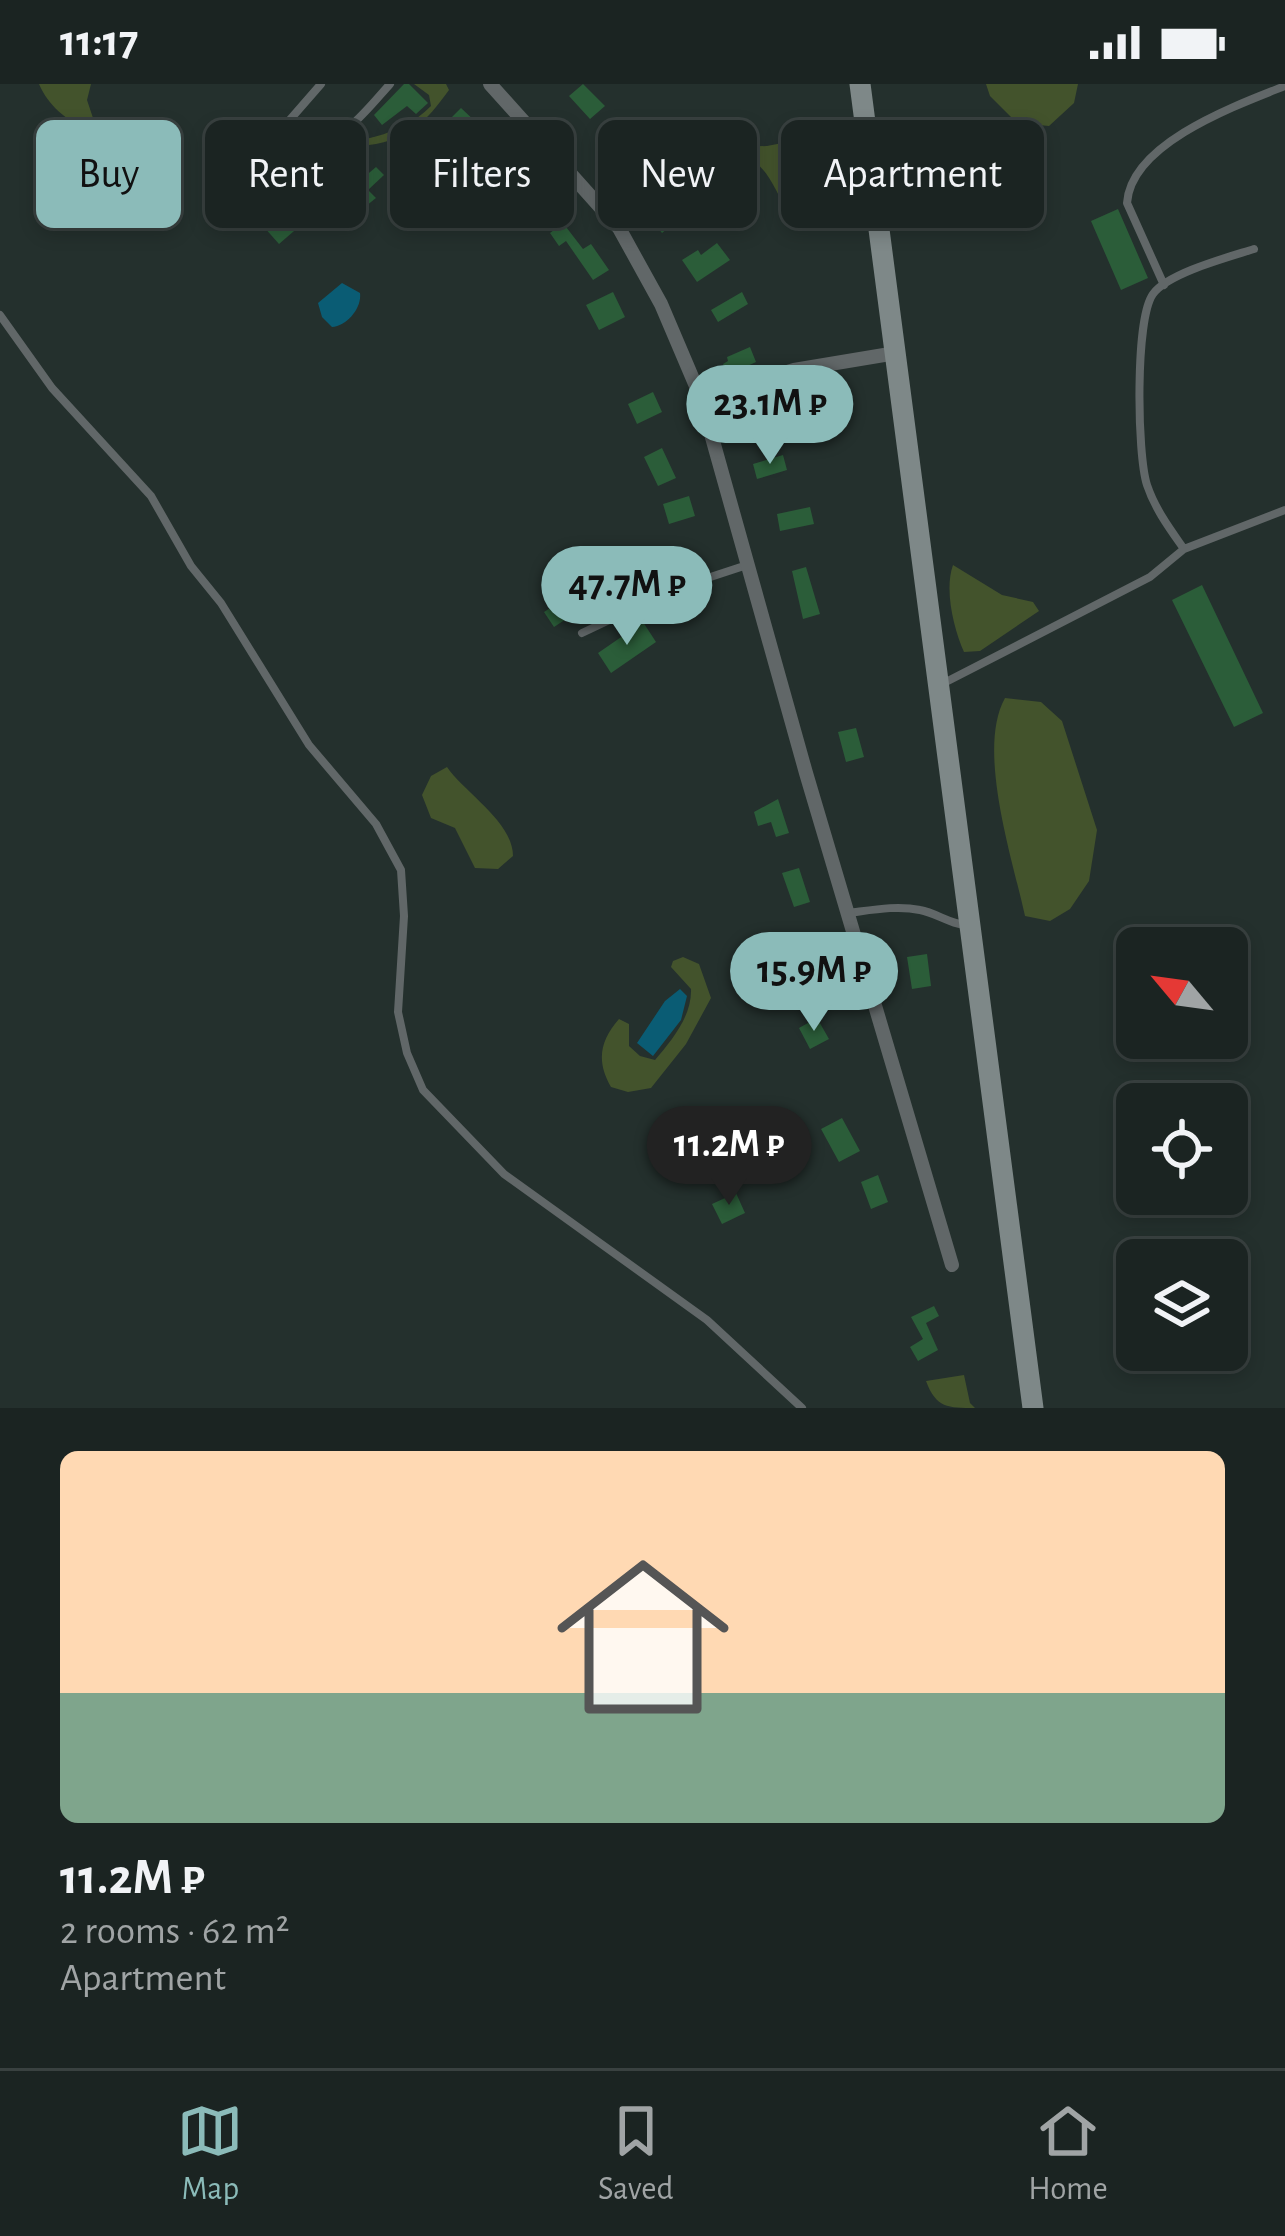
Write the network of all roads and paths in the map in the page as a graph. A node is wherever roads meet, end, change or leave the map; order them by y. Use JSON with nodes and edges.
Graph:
{"nodes":[{"id":1,"x":321,"y":84,"type":"edge"},
{"id":2,"x":390,"y":84,"type":"edge"},
{"id":3,"x":490,"y":84,"type":"edge"},
{"id":4,"x":860,"y":84,"type":"edge"},
{"id":5,"x":1285,"y":86,"type":"edge"},
{"id":6,"x":290,"y":120,"type":"edge"},
{"id":7,"x":358,"y":120,"type":"edge"},
{"id":8,"x":1254,"y":249,"type":"dead end"},
{"id":9,"x":1164,"y":285,"type":"junction"},
{"id":10,"x":0,"y":315,"type":"edge"},
{"id":11,"x":896,"y":353,"type":"junction"},
{"id":12,"x":701,"y":398,"type":"junction"},
{"id":13,"x":1285,"y":510,"type":"edge"},
{"id":14,"x":1184,"y":549,"type":"junction"},
{"id":15,"x":749,"y":564,"type":"junction"},
{"id":16,"x":582,"y":633,"type":"dead end"},
{"id":17,"x":940,"y":686,"type":"junction"},
{"id":18,"x":848,"y":913,"type":"junction"},
{"id":19,"x":970,"y":925,"type":"junction"},
{"id":20,"x":952,"y":1264,"type":"dead end"},
{"id":21,"x":802,"y":1408,"type":"edge"},
{"id":22,"x":1033,"y":1408,"type":"edge"}],
"edges":[{"from":1,"to":6,"type":"lane"},
{"from":2,"to":7,"type":"lane"},
{"from":3,"to":12,"type":"street"},
{"from":4,"to":11,"type":"main road"},
{"from":5,"to":9,"type":"lane"},
{"from":8,"to":9,"type":"lane"},
{"from":9,"to":14,"type":"lane"},
{"from":10,"to":21,"type":"lane"},
{"from":11,"to":12,"type":"street"},
{"from":11,"to":17,"type":"main road"},
{"from":12,"to":15,"type":"street"},
{"from":13,"to":14,"type":"lane"},
{"from":14,"to":17,"type":"lane"},
{"from":15,"to":16,"type":"lane"},
{"from":15,"to":18,"type":"street"},
{"from":17,"to":19,"type":"main road"},
{"from":18,"to":19,"type":"lane"},
{"from":18,"to":20,"type":"street"},
{"from":19,"to":22,"type":"main road"}]}
